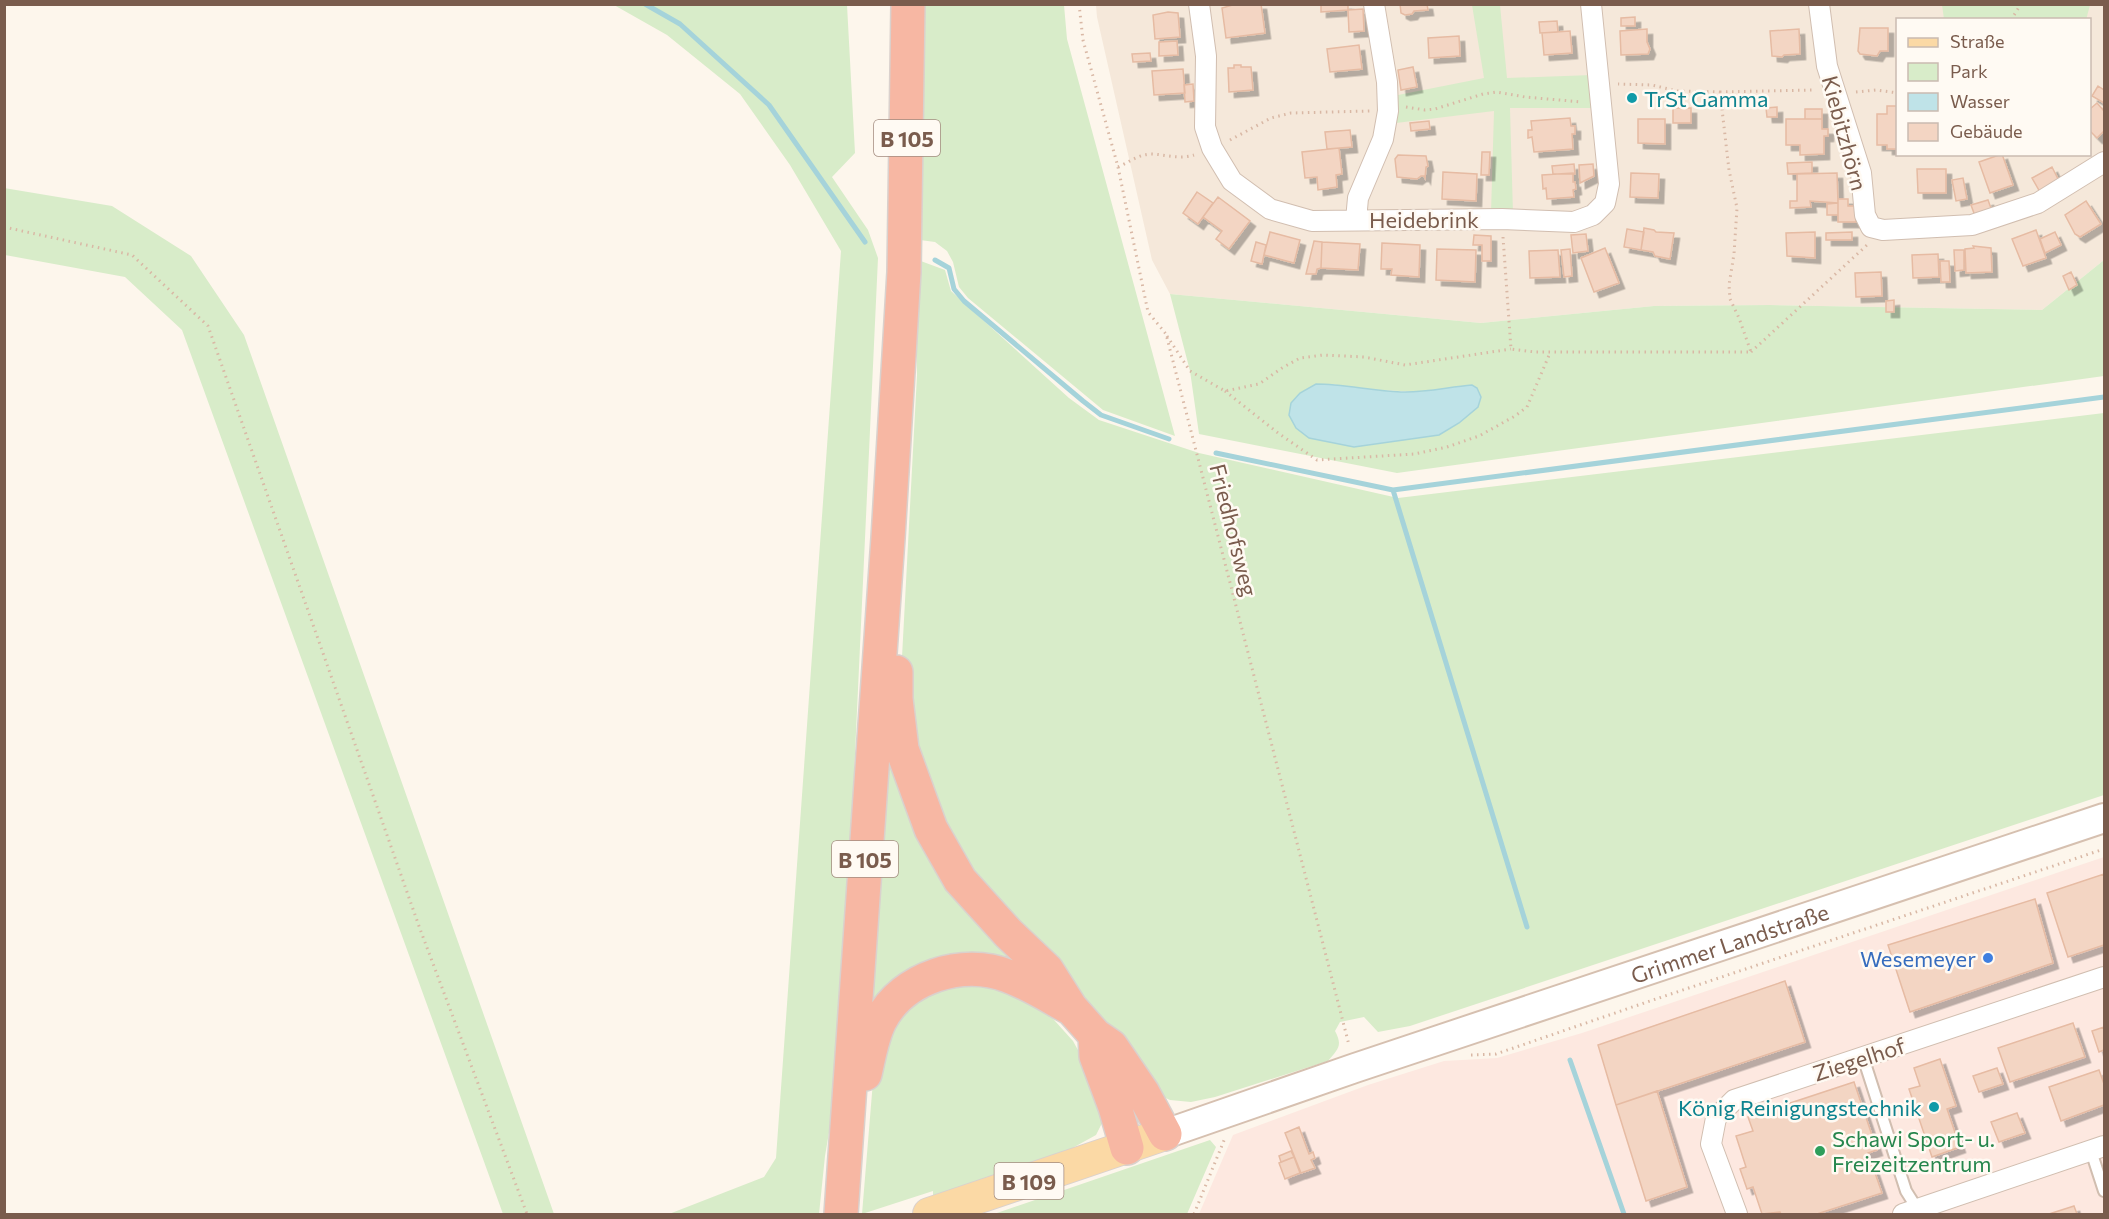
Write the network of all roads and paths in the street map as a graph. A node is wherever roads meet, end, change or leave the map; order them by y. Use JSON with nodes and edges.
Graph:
{"nodes":[{"id":1,"x":908,"y":4,"type":"edge"},
{"id":2,"x":1079,"y":4,"type":"edge"},
{"id":3,"x":1199,"y":4,"type":"edge"},
{"id":4,"x":1374,"y":4,"type":"edge"},
{"id":5,"x":1591,"y":4,"type":"edge"},
{"id":6,"x":1819,"y":4,"type":"edge"},
{"id":7,"x":2021,"y":4,"type":"edge"},
{"id":8,"x":2012,"y":18,"type":"edge"},
{"id":9,"x":1835,"y":90,"type":"junction"},
{"id":10,"x":1720,"y":92,"type":"junction"},
{"id":11,"x":1896,"y":93,"type":"edge"},
{"id":12,"x":1600,"y":96,"type":"junction"},
{"id":13,"x":1388,"y":111,"type":"junction"},
{"id":14,"x":1212,"y":148,"type":"junction"},
{"id":15,"x":2104,"y":162,"type":"edge"},
{"id":16,"x":1118,"y":167,"type":"junction"},
{"id":17,"x":1502,"y":219,"type":"junction"},
{"id":18,"x":1356,"y":220,"type":"junction"},
{"id":19,"x":4,"y":227,"type":"edge"},
{"id":20,"x":1883,"y":230,"type":"junction"},
{"id":21,"x":1166,"y":334,"type":"junction"},
{"id":22,"x":1511,"y":350,"type":"junction"},
{"id":23,"x":1551,"y":352,"type":"junction"},
{"id":24,"x":1751,"y":352,"type":"junction"},
{"id":25,"x":1225,"y":391,"type":"junction"},
{"id":26,"x":888,"y":537,"type":"junction"},
{"id":27,"x":2104,"y":818,"type":"edge"},
{"id":28,"x":2104,"y":978,"type":"edge"},
{"id":29,"x":1071,"y":1008,"type":"junction"},
{"id":30,"x":1095,"y":1035,"type":"junction"},
{"id":31,"x":1863,"y":1057,"type":"junction"},
{"id":32,"x":1355,"y":1068,"type":"junction"},
{"id":33,"x":1221,"y":1113,"type":"junction"},
{"id":34,"x":1165,"y":1134,"type":"junction"},
{"id":35,"x":1127,"y":1148,"type":"junction"},
{"id":36,"x":2098,"y":1149,"type":"edge"},
{"id":37,"x":843,"y":1181,"type":"junction"},
{"id":38,"x":2104,"y":1191,"type":"edge"},
{"id":39,"x":1910,"y":1212,"type":"edge"},
{"id":40,"x":930,"y":1214,"type":"edge"},
{"id":41,"x":527,"y":1215,"type":"edge"},
{"id":42,"x":841,"y":1215,"type":"edge"},
{"id":43,"x":1194,"y":1215,"type":"edge"},
{"id":44,"x":1737,"y":1215,"type":"edge"}],
"edges":[{"from":1,"to":26,"type":"highway","number":"B 105"},
{"from":2,"to":16,"type":"path","name":"Friedhofsweg"},
{"from":3,"to":14,"type":"street","name":"Heidebrink"},
{"from":4,"to":13,"type":"street"},
{"from":5,"to":12,"type":"street","name":"Heidebrink"},
{"from":6,"to":9,"type":"street","name":"Kiebitzhörn"},
{"from":7,"to":8,"type":"path"},
{"from":9,"to":10,"type":"path"},
{"from":9,"to":11,"type":"path"},
{"from":9,"to":20,"type":"street","name":"Kiebitzhörn"},
{"from":10,"to":12,"type":"path"},
{"from":10,"to":24,"type":"path"},
{"from":12,"to":13,"type":"path"},
{"from":12,"to":17,"type":"street","name":"Heidebrink"},
{"from":13,"to":14,"type":"path"},
{"from":13,"to":18,"type":"street"},
{"from":14,"to":16,"type":"path"},
{"from":14,"to":18,"type":"street","name":"Heidebrink"},
{"from":15,"to":20,"type":"street"},
{"from":16,"to":21,"type":"path","name":"Friedhofsweg"},
{"from":17,"to":18,"type":"street","name":"Heidebrink"},
{"from":17,"to":22,"type":"path"},
{"from":19,"to":41,"type":"path"},
{"from":20,"to":24,"type":"path"},
{"from":21,"to":25,"type":"path"},
{"from":21,"to":32,"type":"path","name":"Friedhofsweg"},
{"from":22,"to":23,"type":"path"},
{"from":22,"to":25,"type":"path"},
{"from":23,"to":24,"type":"path"},
{"from":23,"to":25,"type":"path"},
{"from":26,"to":29,"type":"highway"},
{"from":26,"to":37,"type":"highway","number":"B 105"},
{"from":27,"to":32,"type":"main road","name":"Grimmer Landstraße"},
{"from":28,"to":31,"type":"street","name":"Ziegelhof"},
{"from":29,"to":30,"type":"highway"},
{"from":29,"to":37,"type":"highway"},
{"from":30,"to":34,"type":"highway"},
{"from":30,"to":35,"type":"highway"},
{"from":31,"to":39,"type":"lane"},
{"from":31,"to":44,"type":"street","name":"Ziegelhof"},
{"from":32,"to":33,"type":"main road","name":"Grimmer Landstraße"},
{"from":33,"to":34,"type":"main road","name":"Grimmer Landstraße"},
{"from":33,"to":43,"type":"path"},
{"from":34,"to":35,"type":"main road","number":"B 109"},
{"from":35,"to":40,"type":"main road","number":"B 109"},
{"from":36,"to":38,"type":"lane"},
{"from":36,"to":39,"type":"street"},
{"from":37,"to":42,"type":"highway"}]}
